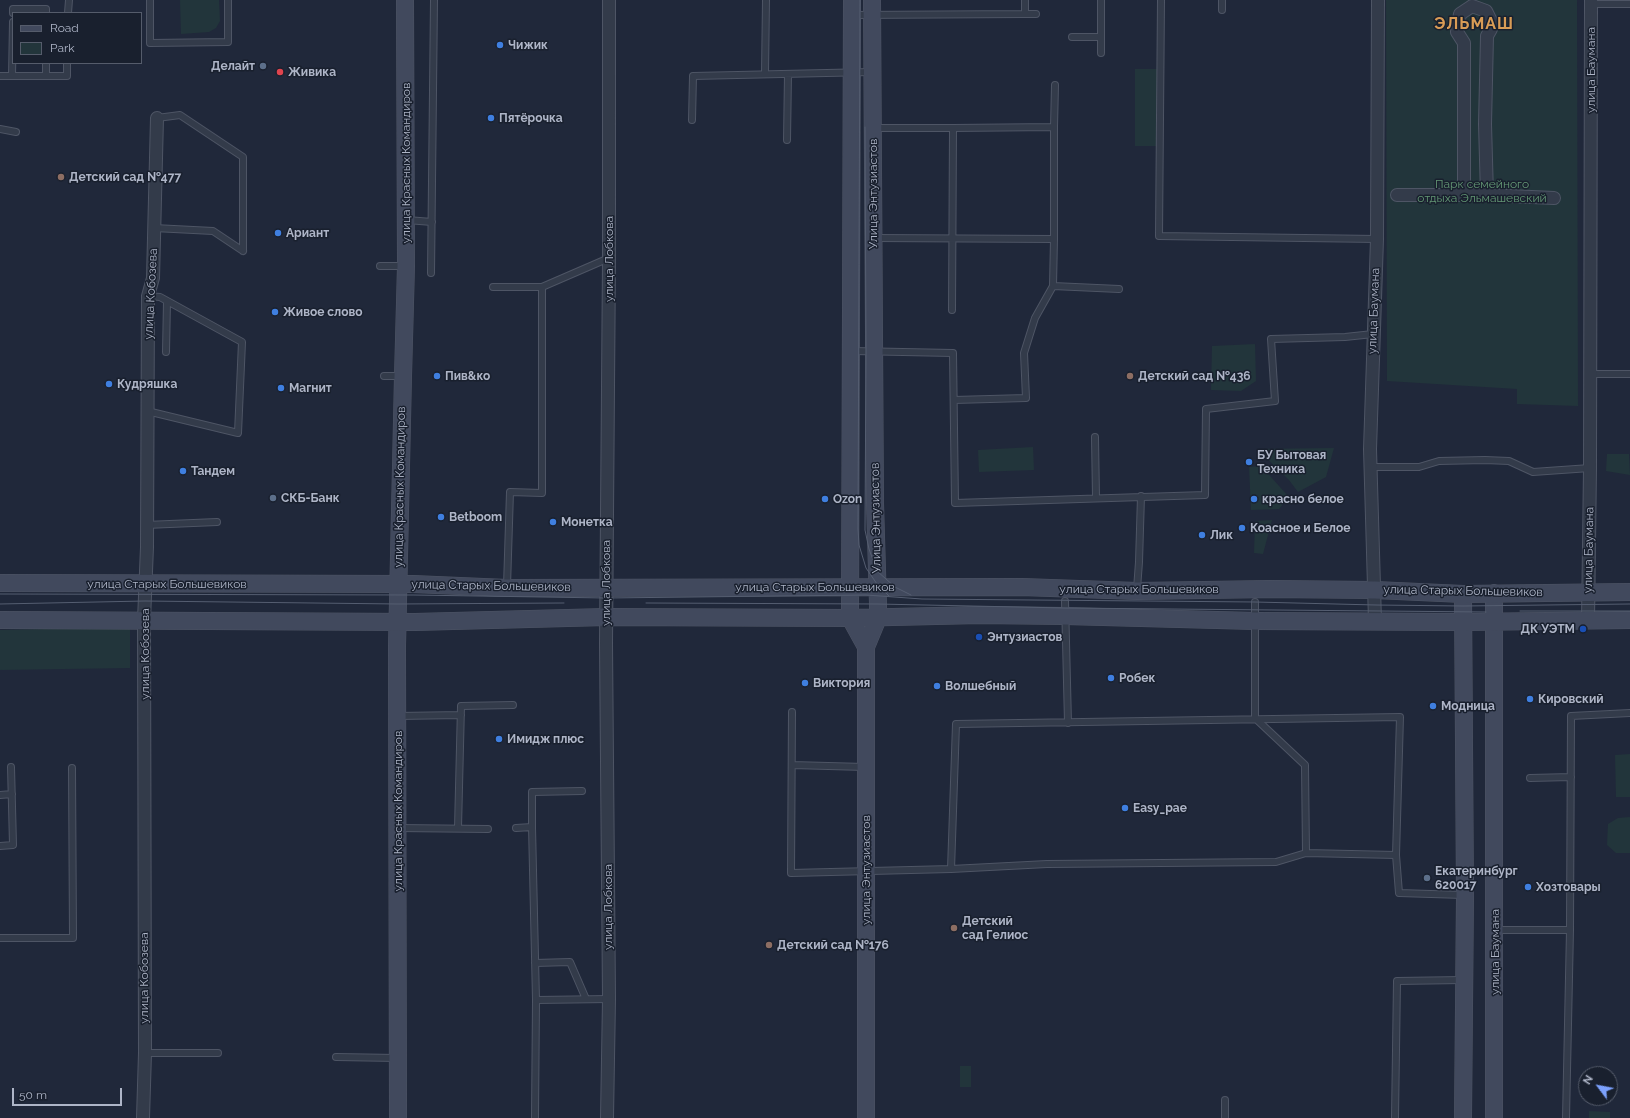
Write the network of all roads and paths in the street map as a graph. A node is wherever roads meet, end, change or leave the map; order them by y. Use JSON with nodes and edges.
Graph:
{"nodes":[{"id":1,"x":68,"y":0,"type":"edge"},
{"id":2,"x":150,"y":0,"type":"edge"},
{"id":3,"x":228,"y":0,"type":"edge"},
{"id":4,"x":405,"y":0,"type":"edge"},
{"id":5,"x":434,"y":0,"type":"edge"},
{"id":6,"x":609,"y":0,"type":"edge"},
{"id":7,"x":766,"y":0,"type":"edge"},
{"id":8,"x":1025,"y":0,"type":"edge"},
{"id":9,"x":1101,"y":0,"type":"edge"},
{"id":10,"x":1161,"y":0,"type":"edge"},
{"id":11,"x":1222,"y":0,"type":"edge"},
{"id":12,"x":1378,"y":0,"type":"edge"},
{"id":13,"x":1591,"y":2,"type":"edge"},
{"id":14,"x":1472,"y":3,"type":"edge"},
{"id":15,"x":1630,"y":4,"type":"edge"},
{"id":16,"x":872,"y":7,"type":"edge"},
{"id":17,"x":852,"y":8,"type":"edge"},
{"id":18,"x":1222,"y":10,"type":"dead end"},
{"id":19,"x":13,"y":12,"type":"edge"},
{"id":20,"x":46,"y":12,"type":"edge"},
{"id":21,"x":68,"y":12,"type":"edge"},
{"id":22,"x":1025,"y":14,"type":"junction"},
{"id":23,"x":1036,"y":14,"type":"dead end"},
{"id":24,"x":1072,"y":37,"type":"dead end"},
{"id":25,"x":1101,"y":37,"type":"junction"},
{"id":26,"x":1101,"y":53,"type":"dead end"},
{"id":27,"x":12,"y":64,"type":"edge"},
{"id":28,"x":46,"y":64,"type":"edge"},
{"id":29,"x":67,"y":64,"type":"edge"},
{"id":30,"x":852,"y":72,"type":"junction"},
{"id":31,"x":873,"y":72,"type":"junction"},
{"id":32,"x":765,"y":74,"type":"junction"},
{"id":33,"x":788,"y":74,"type":"junction"},
{"id":34,"x":0,"y":76,"type":"edge"},
{"id":35,"x":12,"y":76,"type":"junction"},
{"id":36,"x":46,"y":76,"type":"junction"},
{"id":37,"x":1055,"y":85,"type":"dead end"},
{"id":38,"x":157,"y":118,"type":"joint"},
{"id":39,"x":692,"y":120,"type":"dead end"},
{"id":40,"x":1054,"y":127,"type":"junction"},
{"id":41,"x":873,"y":128,"type":"junction"},
{"id":42,"x":953,"y":128,"type":"junction"},
{"id":43,"x":0,"y":129,"type":"edge"},
{"id":44,"x":16,"y":132,"type":"dead end"},
{"id":45,"x":787,"y":140,"type":"dead end"},
{"id":46,"x":1397,"y":195,"type":"dead end"},
{"id":47,"x":1464,"y":195,"type":"junction"},
{"id":48,"x":1487,"y":195,"type":"junction"},
{"id":49,"x":1554,"y":198,"type":"dead end"},
{"id":50,"x":406,"y":220,"type":"junction"},
{"id":51,"x":432,"y":222,"type":"junction"},
{"id":52,"x":154,"y":228,"type":"junction"},
{"id":53,"x":873,"y":238,"type":"junction"},
{"id":54,"x":952,"y":238,"type":"junction"},
{"id":55,"x":1054,"y":239,"type":"junction"},
{"id":56,"x":1377,"y":239,"type":"junction"},
{"id":57,"x":609,"y":258,"type":"junction"},
{"id":58,"x":380,"y":266,"type":"dead end"},
{"id":59,"x":406,"y":266,"type":"junction"},
{"id":60,"x":431,"y":273,"type":"dead end"},
{"id":61,"x":1053,"y":286,"type":"junction"},
{"id":62,"x":493,"y":287,"type":"dead end"},
{"id":63,"x":542,"y":287,"type":"junction"},
{"id":64,"x":1119,"y":289,"type":"dead end"},
{"id":65,"x":148,"y":296,"type":"junction"},
{"id":66,"x":167,"y":301,"type":"junction"},
{"id":67,"x":952,"y":310,"type":"dead end"},
{"id":68,"x":1373,"y":334,"type":"junction"},
{"id":69,"x":851,"y":351,"type":"junction"},
{"id":70,"x":166,"y":352,"type":"dead end"},
{"id":71,"x":874,"y":352,"type":"junction"},
{"id":72,"x":1591,"y":374,"type":"junction"},
{"id":73,"x":1630,"y":374,"type":"edge"},
{"id":74,"x":384,"y":376,"type":"dead end"},
{"id":75,"x":402,"y":376,"type":"junction"},
{"id":76,"x":954,"y":400,"type":"junction"},
{"id":77,"x":147,"y":411,"type":"junction"},
{"id":78,"x":1095,"y":437,"type":"dead end"},
{"id":79,"x":1370,"y":467,"type":"junction"},
{"id":80,"x":1590,"y":468,"type":"junction"},
{"id":81,"x":1141,"y":496,"type":"junction"},
{"id":82,"x":1096,"y":498,"type":"junction"},
{"id":83,"x":217,"y":522,"type":"dead end"},
{"id":84,"x":146,"y":525,"type":"junction"},
{"id":85,"x":0,"y":583,"type":"edge"},
{"id":86,"x":145,"y":584,"type":"junction"},
{"id":87,"x":398,"y":584,"type":"junction"},
{"id":88,"x":850,"y":587,"type":"junction"},
{"id":89,"x":877,"y":587,"type":"junction"},
{"id":90,"x":507,"y":588,"type":"junction"},
{"id":91,"x":606,"y":588,"type":"junction"},
{"id":92,"x":1375,"y":590,"type":"junction"},
{"id":93,"x":1137,"y":591,"type":"junction"},
{"id":94,"x":1589,"y":592,"type":"junction"},
{"id":95,"x":1630,"y":592,"type":"edge"},
{"id":96,"x":1494,"y":593,"type":"junction"},
{"id":97,"x":1463,"y":594,"type":"junction"},
{"id":98,"x":1255,"y":602,"type":"dead end"},
{"id":99,"x":1065,"y":608,"type":"junction"},
{"id":100,"x":606,"y":617,"type":"junction"},
{"id":101,"x":850,"y":618,"type":"junction"},
{"id":102,"x":878,"y":618,"type":"junction"},
{"id":103,"x":0,"y":620,"type":"edge"},
{"id":104,"x":144,"y":620,"type":"junction"},
{"id":105,"x":1630,"y":620,"type":"edge"},
{"id":106,"x":1255,"y":621,"type":"junction"},
{"id":107,"x":1376,"y":621,"type":"junction"},
{"id":108,"x":1588,"y":621,"type":"junction"},
{"id":109,"x":398,"y":622,"type":"junction"},
{"id":110,"x":1464,"y":622,"type":"junction"},
{"id":111,"x":1495,"y":622,"type":"junction"},
{"id":112,"x":866,"y":647,"type":"junction"},
{"id":113,"x":513,"y":705,"type":"dead end"},
{"id":114,"x":792,"y":712,"type":"dead end"},
{"id":115,"x":1630,"y":713,"type":"edge"},
{"id":116,"x":461,"y":715,"type":"junction"},
{"id":117,"x":397,"y":716,"type":"junction"},
{"id":118,"x":1255,"y":718,"type":"junction"},
{"id":119,"x":1068,"y":723,"type":"junction"},
{"id":120,"x":792,"y":765,"type":"junction"},
{"id":121,"x":11,"y":767,"type":"dead end"},
{"id":122,"x":866,"y":767,"type":"junction"},
{"id":123,"x":72,"y":768,"type":"dead end"},
{"id":124,"x":1571,"y":777,"type":"junction"},
{"id":125,"x":1530,"y":778,"type":"dead end"},
{"id":126,"x":582,"y":791,"type":"dead end"},
{"id":127,"x":12,"y":794,"type":"junction"},
{"id":128,"x":0,"y":795,"type":"edge"},
{"id":129,"x":532,"y":827,"type":"junction"},
{"id":130,"x":398,"y":828,"type":"junction"},
{"id":131,"x":458,"y":828,"type":"junction"},
{"id":132,"x":516,"y":828,"type":"dead end"},
{"id":133,"x":488,"y":829,"type":"dead end"},
{"id":134,"x":0,"y":846,"type":"edge"},
{"id":135,"x":1306,"y":853,"type":"junction"},
{"id":136,"x":1396,"y":855,"type":"junction"},
{"id":137,"x":951,"y":869,"type":"junction"},
{"id":138,"x":866,"y":872,"type":"junction"},
{"id":139,"x":1465,"y":895,"type":"junction"},
{"id":140,"x":1495,"y":930,"type":"junction"},
{"id":141,"x":1570,"y":930,"type":"junction"},
{"id":142,"x":0,"y":938,"type":"edge"},
{"id":143,"x":535,"y":962,"type":"junction"},
{"id":144,"x":1464,"y":980,"type":"junction"},
{"id":145,"x":586,"y":999,"type":"junction"},
{"id":146,"x":608,"y":999,"type":"junction"},
{"id":147,"x":536,"y":1000,"type":"junction"},
{"id":148,"x":144,"y":1053,"type":"junction"},
{"id":149,"x":218,"y":1053,"type":"dead end"},
{"id":150,"x":336,"y":1057,"type":"dead end"},
{"id":151,"x":398,"y":1058,"type":"junction"},
{"id":152,"x":1225,"y":1100,"type":"dead end"},
{"id":153,"x":143,"y":1118,"type":"edge"},
{"id":154,"x":398,"y":1118,"type":"edge"},
{"id":155,"x":535,"y":1118,"type":"edge"},
{"id":156,"x":607,"y":1118,"type":"edge"},
{"id":157,"x":866,"y":1118,"type":"edge"},
{"id":158,"x":1225,"y":1118,"type":"edge"},
{"id":159,"x":1395,"y":1118,"type":"edge"},
{"id":160,"x":1463,"y":1118,"type":"edge"},
{"id":161,"x":1494,"y":1118,"type":"edge"},
{"id":162,"x":1566,"y":1118,"type":"edge"}],
"edges":[{"from":1,"to":21,"type":"lane"},
{"from":2,"to":3,"type":"lane"},
{"from":4,"to":50,"type":"main road","name":"улица Красных Командиров"},
{"from":5,"to":51,"type":"lane"},
{"from":6,"to":57,"type":"street","name":"улица Лобкова"},
{"from":7,"to":32,"type":"lane"},
{"from":8,"to":22,"type":"lane"},
{"from":9,"to":25,"type":"lane"},
{"from":10,"to":56,"type":"lane"},
{"from":11,"to":18,"type":"lane"},
{"from":12,"to":56,"type":"street","name":"улица Баумана"},
{"from":13,"to":15,"type":"lane"},
{"from":13,"to":72,"type":"street","name":"улица Баумана"},
{"from":14,"to":47,"type":"street"},
{"from":14,"to":48,"type":"street"},
{"from":16,"to":17,"type":"lane"},
{"from":16,"to":22,"type":"lane"},
{"from":16,"to":31,"type":"main road","name":"Улица Энтузиастов"},
{"from":17,"to":30,"type":"main road","name":"Улица Энтузиастов"},
{"from":19,"to":20,"type":"lane"},
{"from":22,"to":23,"type":"lane"},
{"from":24,"to":25,"type":"lane"},
{"from":25,"to":26,"type":"lane"},
{"from":27,"to":35,"type":"lane"},
{"from":28,"to":36,"type":"lane"},
{"from":29,"to":36,"type":"lane"},
{"from":30,"to":31,"type":"lane"},
{"from":30,"to":33,"type":"lane"},
{"from":30,"to":69,"type":"main road","name":"Улица Энтузиастов"},
{"from":31,"to":41,"type":"main road","name":"Улица Энтузиастов"},
{"from":32,"to":33,"type":"lane"},
{"from":32,"to":39,"type":"lane"},
{"from":33,"to":45,"type":"lane"},
{"from":34,"to":35,"type":"lane"},
{"from":35,"to":36,"type":"lane"},
{"from":37,"to":40,"type":"lane"},
{"from":38,"to":52,"type":"street","name":"улица Кобозева"},
{"from":38,"to":52,"type":"lane"},
{"from":40,"to":42,"type":"lane"},
{"from":40,"to":55,"type":"lane"},
{"from":41,"to":42,"type":"lane"},
{"from":41,"to":53,"type":"main road","name":"Улица Энтузиастов"},
{"from":42,"to":54,"type":"lane"},
{"from":43,"to":44,"type":"lane"},
{"from":46,"to":47,"type":"street"},
{"from":47,"to":48,"type":"street"},
{"from":48,"to":49,"type":"street"},
{"from":50,"to":51,"type":"lane"},
{"from":50,"to":59,"type":"main road","name":"улица Красных Командиров"},
{"from":51,"to":60,"type":"lane"},
{"from":52,"to":65,"type":"street","name":"улица Кобозева"},
{"from":53,"to":54,"type":"lane"},
{"from":53,"to":71,"type":"main road","name":"Улица Энтузиастов"},
{"from":54,"to":55,"type":"lane"},
{"from":54,"to":67,"type":"lane"},
{"from":55,"to":61,"type":"lane"},
{"from":56,"to":68,"type":"street","name":"улица Баумана"},
{"from":57,"to":63,"type":"lane"},
{"from":57,"to":91,"type":"street","name":"улица Лобкова"},
{"from":58,"to":59,"type":"lane"},
{"from":59,"to":75,"type":"main road","name":"улица Красных Командиров"},
{"from":61,"to":64,"type":"lane"},
{"from":61,"to":76,"type":"lane"},
{"from":62,"to":63,"type":"lane"},
{"from":63,"to":90,"type":"lane"},
{"from":65,"to":66,"type":"lane"},
{"from":65,"to":77,"type":"street","name":"улица Кобозева"},
{"from":66,"to":70,"type":"lane"},
{"from":66,"to":77,"type":"lane"},
{"from":68,"to":79,"type":"street","name":"улица Баумана"},
{"from":68,"to":81,"type":"lane"},
{"from":69,"to":71,"type":"lane"},
{"from":69,"to":88,"type":"main road","name":"Улица Энтузиастов"},
{"from":71,"to":76,"type":"lane"},
{"from":71,"to":89,"type":"main road","name":"Улица Энтузиастов"},
{"from":72,"to":73,"type":"lane"},
{"from":72,"to":80,"type":"street","name":"улица Баумана"},
{"from":74,"to":75,"type":"lane"},
{"from":75,"to":87,"type":"main road","name":"улица Красных Командиров"},
{"from":76,"to":82,"type":"lane"},
{"from":77,"to":84,"type":"street","name":"улица Кобозева"},
{"from":78,"to":82,"type":"lane"},
{"from":79,"to":80,"type":"lane"},
{"from":79,"to":92,"type":"street","name":"улица Баумана"},
{"from":80,"to":94,"type":"street","name":"улица Баумана"},
{"from":81,"to":82,"type":"lane"},
{"from":81,"to":93,"type":"lane"},
{"from":83,"to":84,"type":"lane"},
{"from":84,"to":86,"type":"street","name":"улица Кобозева"},
{"from":85,"to":86,"type":"main road","name":"улица Старых Большевиков"},
{"from":86,"to":87,"type":"main road","name":"улица Старых Большевиков"},
{"from":86,"to":104,"type":"street","name":"улица Кобозева"},
{"from":87,"to":90,"type":"main road","name":"улица Старых Большевиков"},
{"from":87,"to":109,"type":"main road","name":"улица Красных Командиров"},
{"from":88,"to":89,"type":"main road","name":"улица Старых Большевиков"},
{"from":88,"to":91,"type":"main road","name":"улица Старых Большевиков"},
{"from":88,"to":101,"type":"main road","name":"Улица Энтузиастов"},
{"from":89,"to":93,"type":"main road","name":"улица Старых Большевиков"},
{"from":89,"to":102,"type":"main road","name":"Улица Энтузиастов"},
{"from":90,"to":91,"type":"main road","name":"улица Старых Большевиков"},
{"from":91,"to":100,"type":"street","name":"улица Лобкова"},
{"from":92,"to":93,"type":"main road","name":"улица Старых Большевиков"},
{"from":92,"to":97,"type":"main road","name":"улица Старых Большевиков"},
{"from":92,"to":107,"type":"street","name":"улица Баумана"},
{"from":94,"to":95,"type":"main road","name":"улица Старых Большевиков"},
{"from":94,"to":96,"type":"main road","name":"улица Старых Большевиков"},
{"from":94,"to":108,"type":"street","name":"улица Баумана"},
{"from":96,"to":97,"type":"main road","name":"улица Старых Большевиков"},
{"from":96,"to":111,"type":"main road","name":"улица Баумана"},
{"from":97,"to":110,"type":"main road"},
{"from":98,"to":106,"type":"lane"},
{"from":99,"to":102,"type":"main road"},
{"from":99,"to":106,"type":"main road"},
{"from":99,"to":119,"type":"lane"},
{"from":100,"to":101,"type":"main road"},
{"from":100,"to":109,"type":"main road"},
{"from":100,"to":146,"type":"street","name":"улица Лобкова"},
{"from":101,"to":102,"type":"main road"},
{"from":101,"to":112,"type":"main road","name":"Улица Энтузиастов"},
{"from":102,"to":112,"type":"main road","name":"Улица Энтузиастов"},
{"from":103,"to":104,"type":"main road"},
{"from":104,"to":109,"type":"main road"},
{"from":104,"to":148,"type":"street","name":"улица Кобозева"},
{"from":105,"to":108,"type":"main road"},
{"from":106,"to":107,"type":"main road"},
{"from":106,"to":118,"type":"lane"},
{"from":107,"to":110,"type":"main road"},
{"from":108,"to":111,"type":"main road"},
{"from":109,"to":117,"type":"main road","name":"улица Красных Командиров"},
{"from":110,"to":111,"type":"main road"},
{"from":110,"to":139,"type":"main road"},
{"from":111,"to":140,"type":"main road","name":"улица Баумана"},
{"from":112,"to":122,"type":"main road","name":"улица Энтузиастов"},
{"from":113,"to":116,"type":"lane"},
{"from":114,"to":120,"type":"lane"},
{"from":115,"to":124,"type":"lane"},
{"from":116,"to":117,"type":"lane"},
{"from":116,"to":131,"type":"lane"},
{"from":117,"to":130,"type":"main road","name":"улица Красных Командиров"},
{"from":118,"to":119,"type":"lane"},
{"from":118,"to":135,"type":"lane"},
{"from":118,"to":136,"type":"lane"},
{"from":119,"to":137,"type":"lane"},
{"from":120,"to":122,"type":"lane"},
{"from":120,"to":138,"type":"lane"},
{"from":121,"to":127,"type":"lane"},
{"from":122,"to":138,"type":"main road","name":"улица Энтузиастов"},
{"from":123,"to":142,"type":"lane"},
{"from":124,"to":125,"type":"lane"},
{"from":124,"to":141,"type":"lane"},
{"from":126,"to":129,"type":"lane"},
{"from":127,"to":128,"type":"lane"},
{"from":127,"to":134,"type":"lane"},
{"from":129,"to":132,"type":"lane"},
{"from":129,"to":143,"type":"lane"},
{"from":130,"to":131,"type":"lane"},
{"from":130,"to":151,"type":"main road","name":"улица Красных Командиров"},
{"from":131,"to":133,"type":"lane"},
{"from":135,"to":136,"type":"lane"},
{"from":135,"to":137,"type":"lane"},
{"from":136,"to":139,"type":"lane"},
{"from":137,"to":138,"type":"lane"},
{"from":138,"to":157,"type":"main road","name":"улица Энтузиастов"},
{"from":139,"to":144,"type":"main road"},
{"from":140,"to":141,"type":"lane"},
{"from":140,"to":161,"type":"main road","name":"улица Баумана"},
{"from":141,"to":162,"type":"lane"},
{"from":143,"to":145,"type":"lane"},
{"from":143,"to":147,"type":"lane"},
{"from":144,"to":159,"type":"lane"},
{"from":144,"to":160,"type":"main road"},
{"from":145,"to":146,"type":"lane"},
{"from":145,"to":147,"type":"lane"},
{"from":146,"to":156,"type":"street","name":"улица Лобкова"},
{"from":147,"to":155,"type":"lane"},
{"from":148,"to":149,"type":"lane"},
{"from":148,"to":153,"type":"street","name":"улица Кобозева"},
{"from":150,"to":151,"type":"lane"},
{"from":151,"to":154,"type":"main road","name":"улица Красных Командиров"},
{"from":152,"to":158,"type":"lane"}]}
